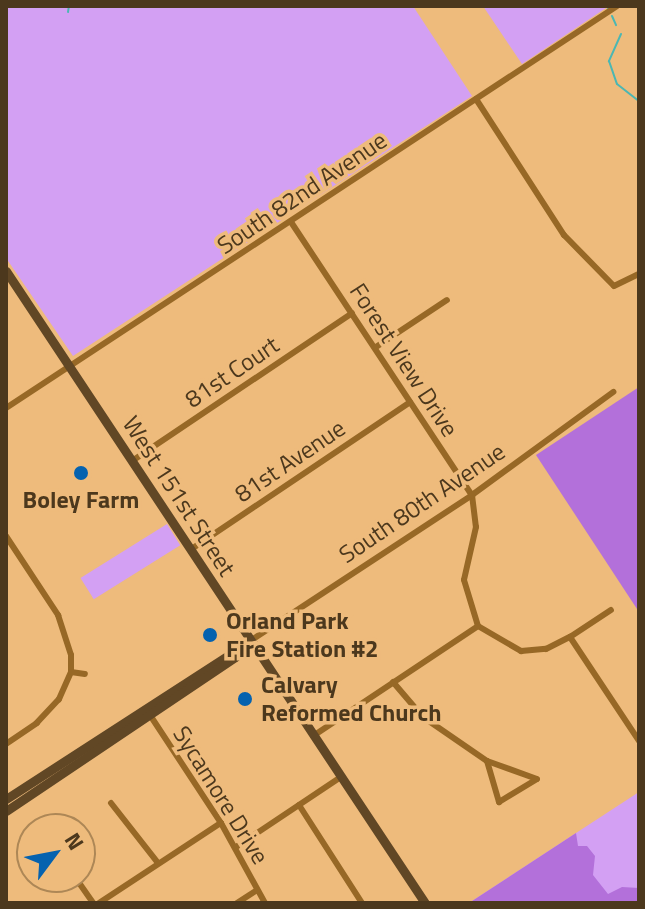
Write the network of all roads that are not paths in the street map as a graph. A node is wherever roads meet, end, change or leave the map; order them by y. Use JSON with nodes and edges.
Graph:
{"nodes":[{"id":1,"x":617,"y":6,"type":"edge"},
{"id":2,"x":476,"y":99,"type":"junction"},
{"id":3,"x":291,"y":222,"type":"junction"},
{"id":4,"x":6,"y":271,"type":"edge"},
{"id":5,"x":639,"y":274,"type":"edge"},
{"id":6,"x":447,"y":300,"type":"dead end"},
{"id":7,"x":352,"y":313,"type":"junction"},
{"id":8,"x":376,"y":347,"type":"junction"},
{"id":9,"x":71,"y":368,"type":"junction"},
{"id":10,"x":613,"y":392,"type":"dead end"},
{"id":11,"x":410,"y":402,"type":"junction"},
{"id":12,"x":6,"y":408,"type":"edge"},
{"id":13,"x":132,"y":461,"type":"junction"},
{"id":14,"x":472,"y":495,"type":"junction"},
{"id":15,"x":6,"y":536,"type":"edge"},
{"id":16,"x":190,"y":550,"type":"junction"},
{"id":17,"x":611,"y":610,"type":"dead end"},
{"id":18,"x":478,"y":626,"type":"junction"},
{"id":19,"x":570,"y":637,"type":"junction"},
{"id":20,"x":250,"y":641,"type":"junction"},
{"id":21,"x":71,"y":672,"type":"junction"},
{"id":22,"x":85,"y":674,"type":"dead end"},
{"id":23,"x":393,"y":682,"type":"junction"},
{"id":24,"x":147,"y":711,"type":"junction"},
{"id":25,"x":313,"y":736,"type":"junction"},
{"id":26,"x":639,"y":741,"type":"edge"},
{"id":27,"x":6,"y":744,"type":"edge"},
{"id":28,"x":487,"y":761,"type":"junction"},
{"id":29,"x":341,"y":777,"type":"junction"},
{"id":30,"x":6,"y":799,"type":"edge"},
{"id":31,"x":111,"y":803,"type":"dead end"},
{"id":32,"x":299,"y":805,"type":"junction"},
{"id":33,"x":6,"y":811,"type":"edge"},
{"id":34,"x":221,"y":823,"type":"junction"},
{"id":35,"x":236,"y":847,"type":"junction"},
{"id":36,"x":158,"y":863,"type":"junction"},
{"id":37,"x":257,"y":890,"type":"junction"},
{"id":38,"x":96,"y":903,"type":"edge"},
{"id":39,"x":237,"y":903,"type":"edge"},
{"id":40,"x":265,"y":903,"type":"edge"},
{"id":41,"x":362,"y":903,"type":"edge"},
{"id":42,"x":425,"y":903,"type":"edge"}],
"edges":[{"from":1,"to":2,"type":"street","name":"South 82nd Avenue"},
{"from":2,"to":3,"type":"street","name":"South 82nd Avenue"},
{"from":2,"to":5,"type":"street"},
{"from":3,"to":7,"type":"street","name":"Forest View Drive"},
{"from":3,"to":9,"type":"street","name":"South 82nd Avenue"},
{"from":4,"to":9,"type":"street","name":"West 151st Street"},
{"from":6,"to":8,"type":"street"},
{"from":7,"to":8,"type":"street","name":"Forest View Drive"},
{"from":7,"to":13,"type":"street","name":"81st Court"},
{"from":8,"to":11,"type":"street","name":"Forest View Drive"},
{"from":9,"to":12,"type":"street","name":"South 82nd Avenue"},
{"from":9,"to":13,"type":"street","name":"West 151st Street"},
{"from":10,"to":14,"type":"street","name":"South 80th Avenue"},
{"from":11,"to":14,"type":"street","name":"Forest View Drive"},
{"from":11,"to":16,"type":"street","name":"81st Avenue"},
{"from":13,"to":16,"type":"street","name":"West 151st Street"},
{"from":14,"to":18,"type":"street"},
{"from":14,"to":20,"type":"street","name":"South 80th Avenue"},
{"from":15,"to":21,"type":"street"},
{"from":16,"to":20,"type":"street","name":"West 151st Street"},
{"from":17,"to":19,"type":"street"},
{"from":18,"to":19,"type":"street"},
{"from":18,"to":23,"type":"street"},
{"from":19,"to":26,"type":"street"},
{"from":20,"to":24,"type":"street","name":"South 80th Avenue"},
{"from":20,"to":25,"type":"street","name":"West 151st Street"},
{"from":21,"to":22,"type":"street"},
{"from":21,"to":27,"type":"street"},
{"from":23,"to":25,"type":"street"},
{"from":23,"to":28,"type":"street"},
{"from":24,"to":30,"type":"street","name":"South 80th Avenue"},
{"from":24,"to":33,"type":"street","name":"South 80th Avenue"},
{"from":24,"to":34,"type":"street","name":"Sycamore Drive"},
{"from":25,"to":29,"type":"street","name":"West 151st Street"},
{"from":28,"to":28,"type":"street"},
{"from":29,"to":32,"type":"street"},
{"from":29,"to":42,"type":"street","name":"West 151st Street"},
{"from":31,"to":36,"type":"street"},
{"from":32,"to":35,"type":"street"},
{"from":32,"to":41,"type":"street"},
{"from":34,"to":35,"type":"street","name":"Sycamore Drive"},
{"from":34,"to":36,"type":"street"},
{"from":35,"to":37,"type":"street","name":"Sycamore Drive"},
{"from":36,"to":38,"type":"street"},
{"from":37,"to":39,"type":"street"},
{"from":37,"to":40,"type":"street","name":"Sycamore Drive"}]}
